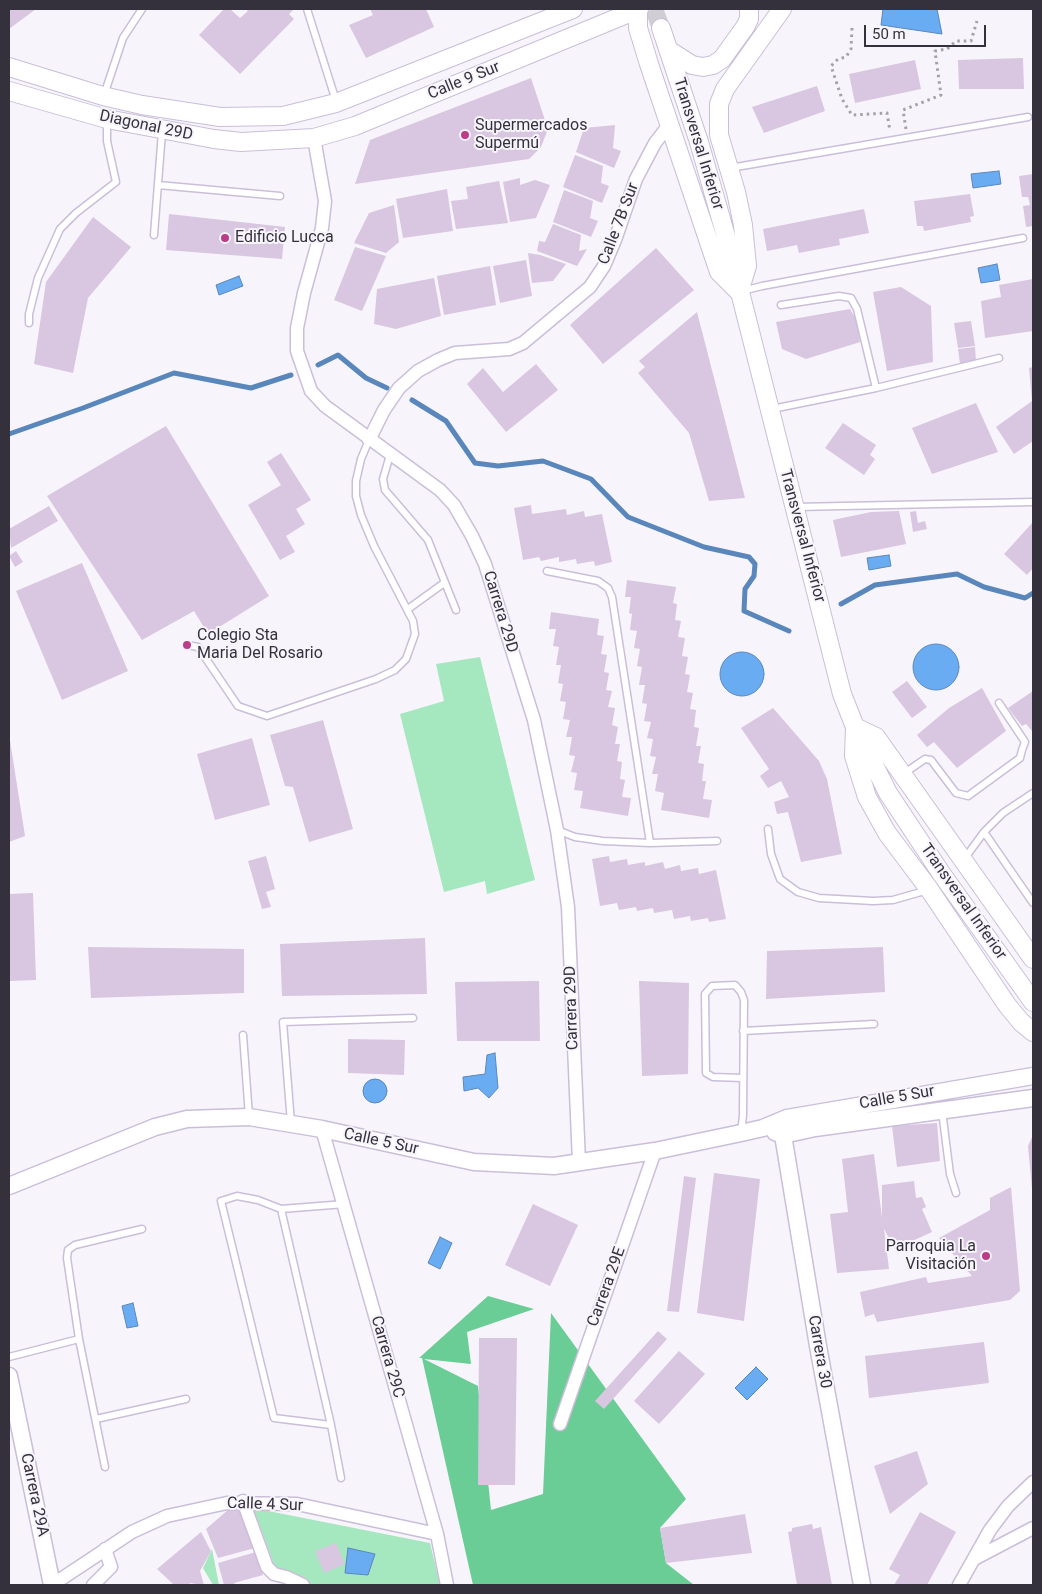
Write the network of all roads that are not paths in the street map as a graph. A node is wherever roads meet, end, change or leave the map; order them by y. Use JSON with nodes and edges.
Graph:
{"nodes":[{"id":1,"x":142,"y":9,"type":"edge"},
{"id":2,"x":307,"y":9,"type":"edge"},
{"id":3,"x":573,"y":9,"type":"edge"},
{"id":4,"x":639,"y":9,"type":"edge"},
{"id":5,"x":749,"y":9,"type":"edge"},
{"id":6,"x":782,"y":9,"type":"edge"},
{"id":7,"x":661,"y":28,"type":"tunnel mouth"},
{"id":8,"x":670,"y":51,"type":"junction"},
{"id":9,"x":9,"y":67,"type":"edge"},
{"id":10,"x":9,"y":91,"type":"edge"},
{"id":11,"x":103,"y":96,"type":"junction"},
{"id":12,"x":336,"y":103,"type":"junction"},
{"id":13,"x":283,"y":116,"type":"joint"},
{"id":14,"x":1028,"y":117,"type":"dead end"},
{"id":15,"x":107,"y":119,"type":"junction"},
{"id":16,"x":669,"y":125,"type":"junction"},
{"id":17,"x":162,"y":131,"type":"junction"},
{"id":18,"x":314,"y":138,"type":"junction"},
{"id":19,"x":286,"y":141,"type":"joint"},
{"id":20,"x":729,"y":168,"type":"junction"},
{"id":21,"x":158,"y":185,"type":"junction"},
{"id":22,"x":280,"y":196,"type":"dead end"},
{"id":23,"x":154,"y":235,"type":"dead end"},
{"id":24,"x":1023,"y":238,"type":"dead end"},
{"id":25,"x":739,"y":292,"type":"junction"},
{"id":26,"x":781,"y":305,"type":"dead end"},
{"id":27,"x":28,"y":323,"type":"dead end"},
{"id":28,"x":1000,"y":358,"type":"dead end"},
{"id":29,"x":876,"y":388,"type":"junction"},
{"id":30,"x":768,"y":410,"type":"junction"},
{"id":31,"x":369,"y":440,"type":"junction"},
{"id":32,"x":390,"y":454,"type":"junction"},
{"id":33,"x":1033,"y":502,"type":"edge"},
{"id":34,"x":794,"y":507,"type":"junction"},
{"id":35,"x":547,"y":571,"type":"dead end"},
{"id":36,"x":444,"y":583,"type":"junction"},
{"id":37,"x":408,"y":609,"type":"junction"},
{"id":38,"x":456,"y":610,"type":"dead end"},
{"id":39,"x":187,"y":645,"type":"dead end"},
{"id":40,"x":1000,"y":703,"type":"dead end"},
{"id":41,"x":855,"y":727,"type":"junction"},
{"id":42,"x":902,"y":774,"type":"junction"},
{"id":43,"x":1033,"y":793,"type":"edge"},
{"id":44,"x":768,"y":828,"type":"dead end"},
{"id":45,"x":558,"y":830,"type":"junction"},
{"id":46,"x":984,"y":832,"type":"junction"},
{"id":47,"x":717,"y":841,"type":"dead end"},
{"id":48,"x":650,"y":843,"type":"junction"},
{"id":49,"x":964,"y":859,"type":"junction"},
{"id":50,"x":929,"y":889,"type":"junction"},
{"id":51,"x":1033,"y":903,"type":"edge"},
{"id":52,"x":1033,"y":959,"type":"edge"},
{"id":53,"x":1033,"y":1002,"type":"edge"},
{"id":54,"x":413,"y":1018,"type":"dead end"},
{"id":55,"x":874,"y":1024,"type":"dead end"},
{"id":56,"x":743,"y":1031,"type":"junction"},
{"id":57,"x":1033,"y":1032,"type":"edge"},
{"id":58,"x":243,"y":1035,"type":"dead end"},
{"id":59,"x":1033,"y":1076,"type":"edge"},
{"id":60,"x":743,"y":1078,"type":"junction"},
{"id":61,"x":1033,"y":1098,"type":"edge"},
{"id":62,"x":942,"y":1110,"type":"junction"},
{"id":63,"x":249,"y":1118,"type":"junction"},
{"id":64,"x":787,"y":1118,"type":"junction"},
{"id":65,"x":291,"y":1123,"type":"junction"},
{"id":66,"x":763,"y":1128,"type":"junction"},
{"id":67,"x":322,"y":1129,"type":"junction"},
{"id":68,"x":741,"y":1133,"type":"junction"},
{"id":69,"x":783,"y":1135,"type":"junction"},
{"id":70,"x":655,"y":1150,"type":"junction"},
{"id":71,"x":579,"y":1162,"type":"junction"},
{"id":72,"x":14,"y":1184,"type":"edge"},
{"id":73,"x":956,"y":1193,"type":"dead end"},
{"id":74,"x":9,"y":1196,"type":"edge"},
{"id":75,"x":345,"y":1204,"type":"junction"},
{"id":76,"x":281,"y":1209,"type":"junction"},
{"id":77,"x":142,"y":1229,"type":"dead end"},
{"id":78,"x":79,"y":1339,"type":"junction"},
{"id":79,"x":9,"y":1357,"type":"edge"},
{"id":80,"x":9,"y":1376,"type":"edge"},
{"id":81,"x":186,"y":1399,"type":"dead end"},
{"id":82,"x":96,"y":1419,"type":"junction"},
{"id":83,"x":560,"y":1424,"type":"dead end"},
{"id":84,"x":331,"y":1425,"type":"junction"},
{"id":85,"x":105,"y":1467,"type":"dead end"},
{"id":86,"x":341,"y":1478,"type":"dead end"},
{"id":87,"x":1033,"y":1482,"type":"edge"},
{"id":88,"x":243,"y":1501,"type":"junction"},
{"id":89,"x":1033,"y":1528,"type":"edge"},
{"id":90,"x":437,"y":1534,"type":"junction"},
{"id":91,"x":105,"y":1549,"type":"junction"},
{"id":92,"x":974,"y":1558,"type":"junction"},
{"id":93,"x":100,"y":1584,"type":"edge"},
{"id":94,"x":52,"y":1585,"type":"edge"},
{"id":95,"x":303,"y":1585,"type":"edge"},
{"id":96,"x":447,"y":1585,"type":"edge"},
{"id":97,"x":862,"y":1585,"type":"edge"},
{"id":98,"x":959,"y":1585,"type":"edge"}],
"edges":[{"from":1,"to":11,"type":"lane"},
{"from":2,"to":12,"type":"lane"},
{"from":3,"to":12,"type":"main road","name":"Calle 9 Sur"},
{"from":4,"to":16,"type":"main road"},
{"from":4,"to":18,"type":"main road","name":"Calle 9 Sur"},
{"from":5,"to":8,"type":"main road"},
{"from":6,"to":20,"type":"main road"},
{"from":7,"to":8,"type":"main road","name":"Transversal Inferior"},
{"from":8,"to":25,"type":"main road","name":"Transversal Inferior"},
{"from":9,"to":11,"type":"main road","name":"Diagonal 29D"},
{"from":10,"to":15,"type":"main road","name":"Diagonal 29D"},
{"from":11,"to":13,"type":"main road","name":"Diagonal 29D"},
{"from":12,"to":13,"type":"main road","name":"Calle 9 Sur"},
{"from":14,"to":20,"type":"lane"},
{"from":15,"to":17,"type":"main road","name":"Diagonal 29D"},
{"from":15,"to":27,"type":"lane"},
{"from":16,"to":25,"type":"main road"},
{"from":16,"to":31,"type":"street","name":"Calle 7B Sur"},
{"from":17,"to":19,"type":"main road","name":"Diagonal 29D"},
{"from":17,"to":21,"type":"lane"},
{"from":18,"to":19,"type":"main road","name":"Calle 9 Sur"},
{"from":18,"to":31,"type":"street","name":"Carrera 29D"},
{"from":20,"to":25,"type":"main road"},
{"from":21,"to":22,"type":"lane"},
{"from":21,"to":23,"type":"lane"},
{"from":24,"to":25,"type":"lane"},
{"from":25,"to":30,"type":"main road","name":"Transversal Inferior"},
{"from":26,"to":29,"type":"lane"},
{"from":28,"to":29,"type":"lane"},
{"from":29,"to":30,"type":"lane"},
{"from":30,"to":34,"type":"main road","name":"Transversal Inferior"},
{"from":31,"to":32,"type":"street","name":"Carrera 29D"},
{"from":31,"to":37,"type":"lane"},
{"from":32,"to":36,"type":"lane"},
{"from":32,"to":45,"type":"street","name":"Carrera 29D"},
{"from":33,"to":34,"type":"lane"},
{"from":34,"to":41,"type":"main road","name":"Transversal Inferior"},
{"from":35,"to":48,"type":"lane"},
{"from":36,"to":37,"type":"lane"},
{"from":36,"to":38,"type":"lane"},
{"from":37,"to":39,"type":"lane"},
{"from":40,"to":42,"type":"lane"},
{"from":41,"to":42,"type":"main road"},
{"from":41,"to":50,"type":"main road"},
{"from":41,"to":53,"type":"main road","name":"Transversal Inferior"},
{"from":42,"to":49,"type":"main road"},
{"from":43,"to":46,"type":"lane"},
{"from":44,"to":50,"type":"lane"},
{"from":45,"to":48,"type":"lane"},
{"from":45,"to":71,"type":"street","name":"Carrera 29D"},
{"from":46,"to":49,"type":"lane"},
{"from":46,"to":51,"type":"lane"},
{"from":47,"to":48,"type":"lane"},
{"from":49,"to":52,"type":"main road"},
{"from":50,"to":57,"type":"main road"},
{"from":54,"to":65,"type":"lane"},
{"from":55,"to":56,"type":"lane"},
{"from":56,"to":60,"type":"lane"},
{"from":56,"to":60,"type":"lane"},
{"from":58,"to":63,"type":"lane"},
{"from":59,"to":64,"type":"street","name":"Calle 5 Sur"},
{"from":60,"to":68,"type":"lane"},
{"from":61,"to":62,"type":"street","name":"Calle 5 Sur"},
{"from":62,"to":69,"type":"street","name":"Calle 5 Sur"},
{"from":62,"to":73,"type":"lane"},
{"from":63,"to":65,"type":"street","name":"Calle 5 Sur"},
{"from":63,"to":72,"type":"street","name":"Calle 5 Sur"},
{"from":64,"to":66,"type":"street","name":"Calle 5 Sur"},
{"from":64,"to":69,"type":"street","name":"Carrera 30"},
{"from":65,"to":67,"type":"street","name":"Calle 5 Sur"},
{"from":66,"to":68,"type":"street","name":"Calle 5 Sur"},
{"from":66,"to":69,"type":"street"},
{"from":67,"to":71,"type":"street","name":"Calle 5 Sur"},
{"from":67,"to":75,"type":"street","name":"Carrera 29C"},
{"from":68,"to":70,"type":"street","name":"Calle 5 Sur"},
{"from":69,"to":97,"type":"street","name":"Carrera 30"},
{"from":70,"to":71,"type":"street","name":"Calle 5 Sur"},
{"from":70,"to":83,"type":"street","name":"Carrera 29E"},
{"from":72,"to":74,"type":"street"},
{"from":75,"to":76,"type":"lane"},
{"from":75,"to":90,"type":"street","name":"Carrera 29C"},
{"from":76,"to":84,"type":"lane"},
{"from":76,"to":84,"type":"lane"},
{"from":77,"to":78,"type":"lane"},
{"from":78,"to":79,"type":"lane"},
{"from":78,"to":82,"type":"lane"},
{"from":80,"to":94,"type":"street","name":"Carrera 29A"},
{"from":81,"to":82,"type":"lane"},
{"from":82,"to":85,"type":"lane"},
{"from":84,"to":86,"type":"lane"},
{"from":87,"to":92,"type":"street"},
{"from":88,"to":90,"type":"street","name":"Calle 4 Sur"},
{"from":88,"to":91,"type":"street","name":"Calle 4 Sur"},
{"from":88,"to":95,"type":"street"},
{"from":89,"to":92,"type":"street"},
{"from":90,"to":96,"type":"street","name":"Carrera 29C"},
{"from":91,"to":93,"type":"street"},
{"from":91,"to":94,"type":"street","name":"Calle 4 Sur"},
{"from":92,"to":98,"type":"street"}]}
